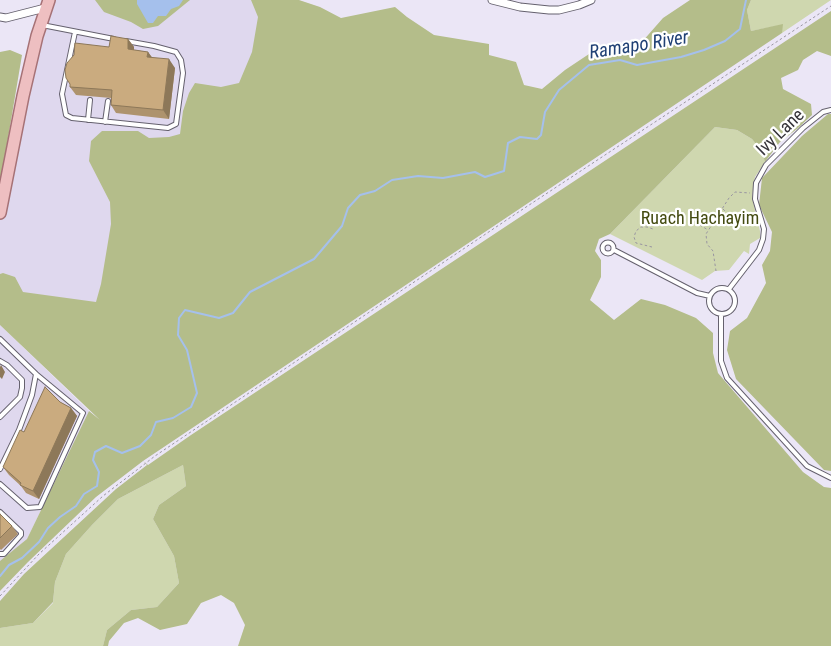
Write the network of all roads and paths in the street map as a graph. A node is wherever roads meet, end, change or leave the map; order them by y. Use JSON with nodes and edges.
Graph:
{"nodes":[{"id":1,"x":492,"y":0,"type":"edge"},
{"id":2,"x":591,"y":0,"type":"edge"},
{"id":3,"x":47,"y":4,"type":"edge"},
{"id":4,"x":831,"y":6,"type":"edge"},
{"id":5,"x":0,"y":17,"type":"edge"},
{"id":6,"x":40,"y":24,"type":"junction"},
{"id":7,"x":75,"y":32,"type":"junction"},
{"id":8,"x":90,"y":100,"type":"dead end"},
{"id":9,"x":108,"y":101,"type":"dead end"},
{"id":10,"x":831,"y":110,"type":"edge"},
{"id":11,"x":88,"y":120,"type":"junction"},
{"id":12,"x":105,"y":122,"type":"junction"},
{"id":13,"x":756,"y":194,"type":"junction"},
{"id":14,"x":722,"y":209,"type":"junction"},
{"id":15,"x":726,"y":212,"type":"dead end"},
{"id":16,"x":0,"y":213,"type":"edge"},
{"id":17,"x":700,"y":226,"type":"dead end"},
{"id":18,"x":653,"y":228,"type":"dead end"},
{"id":19,"x":708,"y":231,"type":"junction"},
{"id":20,"x":652,"y":247,"type":"dead end"},
{"id":21,"x":614,"y":250,"type":"dead end"},
{"id":22,"x":716,"y":271,"type":"dead end"},
{"id":23,"x":729,"y":290,"type":"junction"},
{"id":24,"x":710,"y":296,"type":"junction"},
{"id":25,"x":721,"y":315,"type":"junction"},
{"id":26,"x":0,"y":339,"type":"edge"},
{"id":27,"x":0,"y":361,"type":"edge"},
{"id":28,"x":36,"y":374,"type":"junction"},
{"id":29,"x":0,"y":417,"type":"edge"},
{"id":30,"x":0,"y":469,"type":"edge"},
{"id":31,"x":831,"y":478,"type":"edge"},
{"id":32,"x":0,"y":484,"type":"edge"},
{"id":33,"x":0,"y":512,"type":"edge"},
{"id":34,"x":0,"y":554,"type":"edge"},
{"id":35,"x":0,"y":596,"type":"edge"}],
"edges":[{"from":1,"to":2,"type":"street"},
{"from":3,"to":5,"type":"street"},
{"from":3,"to":6,"type":"main road"},
{"from":4,"to":35,"type":"path"},
{"from":6,"to":7,"type":"lane"},
{"from":6,"to":16,"type":"main road"},
{"from":7,"to":11,"type":"lane"},
{"from":7,"to":12,"type":"lane"},
{"from":8,"to":11,"type":"lane"},
{"from":9,"to":12,"type":"lane"},
{"from":10,"to":13,"type":"lane","name":"Ivy Lane"},
{"from":11,"to":12,"type":"lane"},
{"from":13,"to":14,"type":"path"},
{"from":13,"to":23,"type":"lane","name":"Ivy Lane"},
{"from":14,"to":15,"type":"path"},
{"from":14,"to":19,"type":"path"},
{"from":17,"to":19,"type":"path"},
{"from":18,"to":20,"type":"path"},
{"from":19,"to":22,"type":"path"},
{"from":21,"to":24,"type":"lane"},
{"from":23,"to":24,"type":"lane"},
{"from":23,"to":25,"type":"lane"},
{"from":24,"to":25,"type":"lane"},
{"from":25,"to":31,"type":"lane"},
{"from":26,"to":28,"type":"lane"},
{"from":27,"to":29,"type":"lane"},
{"from":28,"to":30,"type":"lane"},
{"from":28,"to":32,"type":"lane"},
{"from":33,"to":34,"type":"lane"}]}
